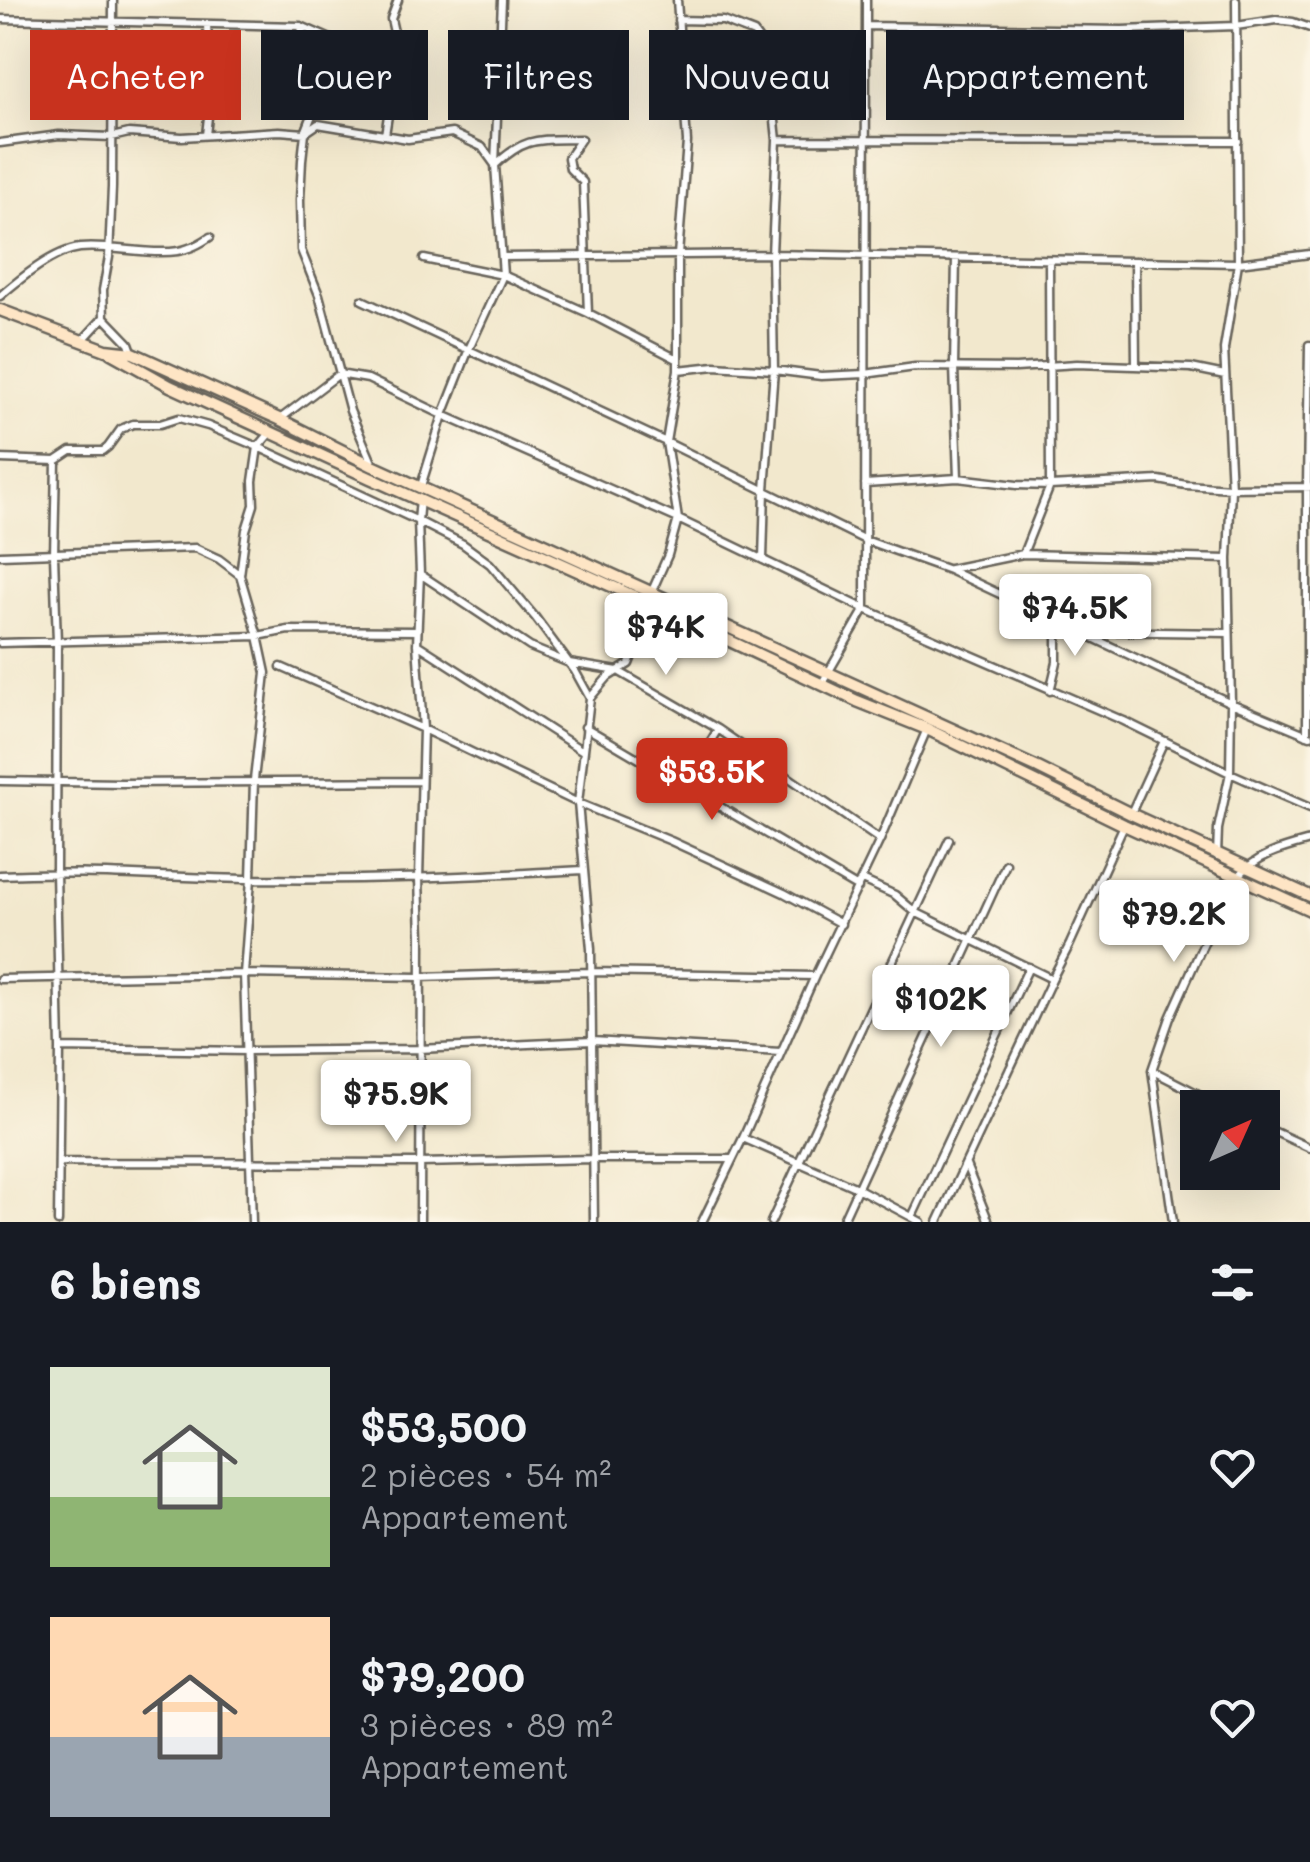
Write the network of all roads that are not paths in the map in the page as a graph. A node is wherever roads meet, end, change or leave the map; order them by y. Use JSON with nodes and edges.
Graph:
{"nodes":[{"id":1,"x":113,"y":0,"type":"edge"},
{"id":2,"x":398,"y":0,"type":"edge"},
{"id":3,"x":502,"y":0,"type":"edge"},
{"id":4,"x":677,"y":0,"type":"edge"},
{"id":5,"x":866,"y":0,"type":"edge"},
{"id":6,"x":1236,"y":0,"type":"edge"},
{"id":7,"x":0,"y":20,"type":"edge"},
{"id":8,"x":678,"y":20,"type":"junction"},
{"id":9,"x":114,"y":22,"type":"junction"},
{"id":10,"x":206,"y":25,"type":"junction"},
{"id":11,"x":301,"y":26,"type":"junction"},
{"id":12,"x":867,"y":26,"type":"junction"},
{"id":13,"x":1236,"y":26,"type":"junction"},
{"id":14,"x":1310,"y":28,"type":"edge"},
{"id":15,"x":310,"y":30,"type":"edge"},
{"id":16,"x":305,"y":133,"type":"junction"},
{"id":17,"x":206,"y":135,"type":"junction"},
{"id":18,"x":384,"y":135,"type":"junction"},
{"id":19,"x":112,"y":137,"type":"junction"},
{"id":20,"x":866,"y":139,"type":"junction"},
{"id":21,"x":777,"y":140,"type":"junction"},
{"id":22,"x":1238,"y":141,"type":"junction"},
{"id":23,"x":0,"y":143,"type":"edge"},
{"id":24,"x":496,"y":165,"type":"junction"},
{"id":25,"x":210,"y":238,"type":"dead end"},
{"id":26,"x":110,"y":248,"type":"junction"},
{"id":27,"x":772,"y":254,"type":"junction"},
{"id":28,"x":1310,"y":254,"type":"edge"},
{"id":29,"x":678,"y":255,"type":"junction"},
{"id":30,"x":865,"y":256,"type":"junction"},
{"id":31,"x":502,"y":257,"type":"junction"},
{"id":32,"x":587,"y":257,"type":"junction"},
{"id":33,"x":956,"y":258,"type":"junction"},
{"id":34,"x":424,"y":260,"type":"dead end"},
{"id":35,"x":1049,"y":260,"type":"junction"},
{"id":36,"x":1135,"y":262,"type":"junction"},
{"id":37,"x":1238,"y":263,"type":"junction"},
{"id":38,"x":504,"y":275,"type":"junction"},
{"id":39,"x":0,"y":296,"type":"edge"},
{"id":40,"x":362,"y":300,"type":"dead end"},
{"id":41,"x":0,"y":310,"type":"edge"},
{"id":42,"x":588,"y":314,"type":"junction"},
{"id":43,"x":104,"y":317,"type":"junction"},
{"id":44,"x":81,"y":342,"type":"junction"},
{"id":45,"x":1309,"y":345,"type":"edge"},
{"id":46,"x":469,"y":349,"type":"junction"},
{"id":47,"x":131,"y":359,"type":"junction"},
{"id":48,"x":677,"y":359,"type":"junction"},
{"id":49,"x":1049,"y":366,"type":"junction"},
{"id":50,"x":1136,"y":366,"type":"junction"},
{"id":51,"x":954,"y":367,"type":"junction"},
{"id":52,"x":678,"y":370,"type":"junction"},
{"id":53,"x":774,"y":370,"type":"junction"},
{"id":54,"x":340,"y":374,"type":"junction"},
{"id":55,"x":865,"y":374,"type":"junction"},
{"id":56,"x":1225,"y":375,"type":"junction"},
{"id":57,"x":443,"y":415,"type":"junction"},
{"id":58,"x":279,"y":419,"type":"junction"},
{"id":59,"x":270,"y":432,"type":"junction"},
{"id":60,"x":666,"y":442,"type":"junction"},
{"id":61,"x":258,"y":447,"type":"junction"},
{"id":62,"x":0,"y":460,"type":"edge"},
{"id":63,"x":56,"y":461,"type":"junction"},
{"id":64,"x":373,"y":466,"type":"junction"},
{"id":65,"x":958,"y":478,"type":"junction"},
{"id":66,"x":865,"y":484,"type":"junction"},
{"id":67,"x":1050,"y":486,"type":"junction"},
{"id":68,"x":420,"y":487,"type":"junction"},
{"id":69,"x":1308,"y":487,"type":"edge"},
{"id":70,"x":1232,"y":488,"type":"junction"},
{"id":71,"x":765,"y":490,"type":"junction"},
{"id":72,"x":420,"y":502,"type":"junction"},
{"id":73,"x":678,"y":518,"type":"junction"},
{"id":74,"x":418,"y":521,"type":"junction"},
{"id":75,"x":865,"y":540,"type":"junction"},
{"id":76,"x":54,"y":554,"type":"junction"},
{"id":77,"x":1023,"y":554,"type":"junction"},
{"id":78,"x":0,"y":555,"type":"edge"},
{"id":79,"x":1228,"y":559,"type":"junction"},
{"id":80,"x":762,"y":560,"type":"junction"},
{"id":81,"x":949,"y":570,"type":"junction"},
{"id":82,"x":420,"y":574,"type":"junction"},
{"id":83,"x":240,"y":575,"type":"junction"},
{"id":84,"x":650,"y":597,"type":"junction"},
{"id":85,"x":865,"y":609,"type":"junction"},
{"id":86,"x":1057,"y":622,"type":"junction"},
{"id":87,"x":417,"y":630,"type":"junction"},
{"id":88,"x":1080,"y":631,"type":"junction"},
{"id":89,"x":1230,"y":633,"type":"junction"},
{"id":90,"x":258,"y":636,"type":"junction"},
{"id":91,"x":57,"y":642,"type":"junction"},
{"id":92,"x":0,"y":643,"type":"edge"},
{"id":93,"x":417,"y":644,"type":"junction"},
{"id":94,"x":569,"y":662,"type":"junction"},
{"id":95,"x":281,"y":667,"type":"dead end"},
{"id":96,"x":618,"y":671,"type":"junction"},
{"id":97,"x":827,"y":673,"type":"junction"},
{"id":98,"x":821,"y":685,"type":"junction"},
{"id":99,"x":1050,"y":691,"type":"junction"},
{"id":100,"x":590,"y":698,"type":"junction"},
{"id":101,"x":1231,"y":703,"type":"junction"},
{"id":102,"x":929,"y":724,"type":"junction"},
{"id":103,"x":585,"y":727,"type":"junction"},
{"id":104,"x":422,"y":728,"type":"junction"},
{"id":105,"x":718,"y":729,"type":"junction"},
{"id":106,"x":1308,"y":735,"type":"edge"},
{"id":107,"x":1164,"y":742,"type":"junction"},
{"id":108,"x":582,"y":751,"type":"junction"},
{"id":109,"x":1230,"y":773,"type":"junction"},
{"id":110,"x":0,"y":780,"type":"edge"},
{"id":111,"x":254,"y":780,"type":"junction"},
{"id":112,"x":420,"y":780,"type":"junction"},
{"id":113,"x":56,"y":782,"type":"junction"},
{"id":114,"x":684,"y":784,"type":"junction"},
{"id":115,"x":578,"y":803,"type":"junction"},
{"id":116,"x":1310,"y":808,"type":"edge"},
{"id":117,"x":1127,"y":820,"type":"junction"},
{"id":118,"x":880,"y":840,"type":"junction"},
{"id":119,"x":948,"y":840,"type":"dead end"},
{"id":120,"x":1310,"y":841,"type":"edge"},
{"id":121,"x":1217,"y":852,"type":"junction"},
{"id":122,"x":1006,"y":864,"type":"dead end"},
{"id":123,"x":1216,"y":866,"type":"junction"},
{"id":124,"x":1247,"y":866,"type":"junction"},
{"id":125,"x":584,"y":870,"type":"junction"},
{"id":126,"x":56,"y":872,"type":"junction"},
{"id":127,"x":0,"y":875,"type":"edge"},
{"id":128,"x":1236,"y":876,"type":"junction"},
{"id":129,"x":419,"y":879,"type":"junction"},
{"id":130,"x":252,"y":880,"type":"junction"},
{"id":131,"x":860,"y":884,"type":"junction"},
{"id":132,"x":1310,"y":896,"type":"edge"},
{"id":133,"x":1310,"y":910,"type":"edge"},
{"id":134,"x":915,"y":912,"type":"junction"},
{"id":135,"x":841,"y":924,"type":"junction"},
{"id":136,"x":972,"y":940,"type":"junction"},
{"id":137,"x":1029,"y":967,"type":"junction"},
{"id":138,"x":591,"y":972,"type":"junction"},
{"id":139,"x":244,"y":974,"type":"junction"},
{"id":140,"x":420,"y":976,"type":"junction"},
{"id":141,"x":815,"y":976,"type":"junction"},
{"id":142,"x":1052,"y":978,"type":"junction"},
{"id":143,"x":0,"y":979,"type":"edge"},
{"id":144,"x":58,"y":979,"type":"junction"},
{"id":145,"x":592,"y":1042,"type":"junction"},
{"id":146,"x":60,"y":1048,"type":"junction"},
{"id":147,"x":419,"y":1049,"type":"junction"},
{"id":148,"x":246,"y":1052,"type":"junction"},
{"id":149,"x":780,"y":1052,"type":"junction"},
{"id":150,"x":1152,"y":1070,"type":"junction"},
{"id":151,"x":1191,"y":1090,"type":"edge"},
{"id":152,"x":1280,"y":1134,"type":"edge"},
{"id":153,"x":743,"y":1138,"type":"junction"},
{"id":154,"x":1310,"y":1148,"type":"edge"},
{"id":155,"x":593,"y":1159,"type":"junction"},
{"id":156,"x":732,"y":1160,"type":"junction"},
{"id":157,"x":60,"y":1162,"type":"junction"},
{"id":158,"x":250,"y":1162,"type":"junction"},
{"id":159,"x":800,"y":1162,"type":"junction"},
{"id":160,"x":420,"y":1163,"type":"junction"},
{"id":161,"x":966,"y":1165,"type":"junction"},
{"id":162,"x":857,"y":1188,"type":"junction"},
{"id":163,"x":912,"y":1218,"type":"junction"},
{"id":164,"x":58,"y":1222,"type":"edge"},
{"id":165,"x":252,"y":1222,"type":"edge"},
{"id":166,"x":420,"y":1222,"type":"edge"},
{"id":167,"x":594,"y":1222,"type":"edge"},
{"id":168,"x":702,"y":1222,"type":"edge"},
{"id":169,"x":771,"y":1222,"type":"edge"},
{"id":170,"x":842,"y":1222,"type":"edge"},
{"id":171,"x":921,"y":1222,"type":"edge"},
{"id":172,"x":938,"y":1222,"type":"edge"},
{"id":173,"x":989,"y":1222,"type":"edge"},
{"id":174,"x":1172,"y":1222,"type":"edge"}],
"edges":[{"from":1,"to":9,"type":"street"},
{"from":2,"to":18,"type":"street"},
{"from":3,"to":24,"type":"street"},
{"from":4,"to":8,"type":"street"},
{"from":5,"to":12,"type":"street"},
{"from":6,"to":13,"type":"street"},
{"from":7,"to":9,"type":"street"},
{"from":8,"to":21,"type":"street"},
{"from":8,"to":29,"type":"street"},
{"from":9,"to":10,"type":"street"},
{"from":9,"to":19,"type":"street"},
{"from":10,"to":11,"type":"street"},
{"from":10,"to":17,"type":"street"},
{"from":11,"to":15,"type":"street"},
{"from":11,"to":16,"type":"street"},
{"from":12,"to":13,"type":"street"},
{"from":12,"to":20,"type":"street"},
{"from":13,"to":14,"type":"street"},
{"from":13,"to":22,"type":"street"},
{"from":16,"to":17,"type":"street"},
{"from":16,"to":18,"type":"street"},
{"from":16,"to":54,"type":"street"},
{"from":17,"to":19,"type":"street"},
{"from":18,"to":24,"type":"street"},
{"from":19,"to":23,"type":"street"},
{"from":19,"to":26,"type":"street"},
{"from":20,"to":21,"type":"street"},
{"from":20,"to":22,"type":"street"},
{"from":20,"to":30,"type":"street"},
{"from":21,"to":27,"type":"street"},
{"from":22,"to":37,"type":"street"},
{"from":24,"to":31,"type":"street"},
{"from":24,"to":32,"type":"street"},
{"from":25,"to":26,"type":"street"},
{"from":26,"to":39,"type":"street"},
{"from":26,"to":43,"type":"street"},
{"from":27,"to":29,"type":"street"},
{"from":27,"to":30,"type":"street"},
{"from":27,"to":53,"type":"street"},
{"from":28,"to":37,"type":"street"},
{"from":29,"to":32,"type":"street"},
{"from":29,"to":48,"type":"street"},
{"from":30,"to":33,"type":"street"},
{"from":30,"to":55,"type":"street"},
{"from":31,"to":32,"type":"street"},
{"from":31,"to":38,"type":"street"},
{"from":32,"to":42,"type":"street"},
{"from":33,"to":35,"type":"street"},
{"from":33,"to":51,"type":"street"},
{"from":34,"to":38,"type":"street"},
{"from":35,"to":36,"type":"street"},
{"from":35,"to":49,"type":"street"},
{"from":36,"to":37,"type":"street"},
{"from":36,"to":50,"type":"street"},
{"from":37,"to":56,"type":"street"},
{"from":38,"to":42,"type":"street"},
{"from":38,"to":46,"type":"street"},
{"from":40,"to":46,"type":"street"},
{"from":41,"to":44,"type":"main road"},
{"from":42,"to":48,"type":"street"},
{"from":43,"to":44,"type":"street"},
{"from":43,"to":47,"type":"street"},
{"from":44,"to":47,"type":"main road"},
{"from":45,"to":69,"type":"street"},
{"from":46,"to":57,"type":"street"},
{"from":46,"to":60,"type":"street"},
{"from":47,"to":58,"type":"main road"},
{"from":47,"to":59,"type":"main road"},
{"from":48,"to":52,"type":"street"},
{"from":49,"to":50,"type":"street"},
{"from":49,"to":51,"type":"street"},
{"from":49,"to":67,"type":"street"},
{"from":50,"to":56,"type":"street"},
{"from":51,"to":55,"type":"street"},
{"from":51,"to":65,"type":"street"},
{"from":52,"to":53,"type":"street"},
{"from":52,"to":60,"type":"street"},
{"from":53,"to":55,"type":"street"},
{"from":53,"to":71,"type":"street"},
{"from":54,"to":57,"type":"street"},
{"from":54,"to":58,"type":"street"},
{"from":54,"to":64,"type":"street"},
{"from":55,"to":66,"type":"street"},
{"from":56,"to":70,"type":"street"},
{"from":57,"to":68,"type":"street"},
{"from":57,"to":73,"type":"street"},
{"from":58,"to":64,"type":"main road"},
{"from":59,"to":61,"type":"street"},
{"from":59,"to":72,"type":"main road"},
{"from":60,"to":71,"type":"street"},
{"from":60,"to":73,"type":"street"},
{"from":61,"to":63,"type":"street"},
{"from":61,"to":74,"type":"street"},
{"from":61,"to":83,"type":"street"},
{"from":62,"to":63,"type":"street"},
{"from":63,"to":76,"type":"street"},
{"from":64,"to":68,"type":"main road"},
{"from":65,"to":66,"type":"street"},
{"from":65,"to":67,"type":"street"},
{"from":66,"to":75,"type":"street"},
{"from":67,"to":70,"type":"street"},
{"from":67,"to":77,"type":"street"},
{"from":68,"to":72,"type":"street"},
{"from":68,"to":84,"type":"main road"},
{"from":69,"to":70,"type":"street"},
{"from":69,"to":106,"type":"street"},
{"from":70,"to":79,"type":"street"},
{"from":71,"to":75,"type":"street"},
{"from":71,"to":80,"type":"street"},
{"from":72,"to":74,"type":"street"},
{"from":72,"to":84,"type":"main road"},
{"from":73,"to":80,"type":"street"},
{"from":73,"to":84,"type":"street"},
{"from":74,"to":82,"type":"street"},
{"from":74,"to":94,"type":"street"},
{"from":75,"to":81,"type":"street"},
{"from":75,"to":85,"type":"street"},
{"from":76,"to":78,"type":"street"},
{"from":76,"to":83,"type":"street"},
{"from":76,"to":91,"type":"street"},
{"from":77,"to":79,"type":"street"},
{"from":77,"to":81,"type":"street"},
{"from":79,"to":89,"type":"street"},
{"from":80,"to":85,"type":"street"},
{"from":81,"to":86,"type":"street"},
{"from":82,"to":87,"type":"street"},
{"from":82,"to":94,"type":"street"},
{"from":83,"to":90,"type":"street"},
{"from":84,"to":96,"type":"street"},
{"from":84,"to":97,"type":"main road"},
{"from":84,"to":98,"type":"main road"},
{"from":85,"to":97,"type":"street"},
{"from":85,"to":99,"type":"street"},
{"from":86,"to":88,"type":"street"},
{"from":86,"to":99,"type":"street"},
{"from":87,"to":90,"type":"street"},
{"from":87,"to":93,"type":"street"},
{"from":88,"to":89,"type":"street"},
{"from":88,"to":101,"type":"street"},
{"from":89,"to":101,"type":"street"},
{"from":90,"to":91,"type":"street"},
{"from":90,"to":111,"type":"street"},
{"from":91,"to":92,"type":"street"},
{"from":91,"to":113,"type":"street"},
{"from":93,"to":104,"type":"street"},
{"from":93,"to":108,"type":"street"},
{"from":94,"to":96,"type":"street"},
{"from":94,"to":100,"type":"street"},
{"from":95,"to":104,"type":"street"},
{"from":96,"to":100,"type":"street"},
{"from":96,"to":105,"type":"street"},
{"from":97,"to":98,"type":"street"},
{"from":97,"to":102,"type":"main road"},
{"from":98,"to":102,"type":"main road"},
{"from":99,"to":107,"type":"street"},
{"from":100,"to":103,"type":"street"},
{"from":101,"to":106,"type":"street"},
{"from":101,"to":109,"type":"street"},
{"from":102,"to":117,"type":"main road"},
{"from":102,"to":118,"type":"street"},
{"from":103,"to":108,"type":"street"},
{"from":103,"to":114,"type":"street"},
{"from":104,"to":112,"type":"street"},
{"from":104,"to":115,"type":"street"},
{"from":105,"to":114,"type":"street"},
{"from":105,"to":118,"type":"street"},
{"from":107,"to":109,"type":"street"},
{"from":107,"to":117,"type":"street"},
{"from":108,"to":115,"type":"street"},
{"from":109,"to":116,"type":"street"},
{"from":109,"to":121,"type":"street"},
{"from":110,"to":113,"type":"street"},
{"from":111,"to":112,"type":"street"},
{"from":111,"to":113,"type":"street"},
{"from":111,"to":130,"type":"street"},
{"from":112,"to":129,"type":"street"},
{"from":113,"to":126,"type":"street"},
{"from":114,"to":131,"type":"street"},
{"from":115,"to":125,"type":"street"},
{"from":115,"to":135,"type":"street"},
{"from":117,"to":121,"type":"main road"},
{"from":117,"to":123,"type":"main road"},
{"from":117,"to":142,"type":"street"},
{"from":118,"to":131,"type":"street"},
{"from":119,"to":134,"type":"street"},
{"from":120,"to":124,"type":"street"},
{"from":121,"to":123,"type":"street"},
{"from":121,"to":124,"type":"main road"},
{"from":122,"to":136,"type":"street"},
{"from":123,"to":128,"type":"main road"},
{"from":124,"to":128,"type":"street"},
{"from":124,"to":132,"type":"main road"},
{"from":125,"to":129,"type":"street"},
{"from":125,"to":138,"type":"street"},
{"from":126,"to":127,"type":"street"},
{"from":126,"to":130,"type":"street"},
{"from":126,"to":144,"type":"street"},
{"from":128,"to":133,"type":"main road"},
{"from":128,"to":150,"type":"street"},
{"from":129,"to":130,"type":"street"},
{"from":129,"to":140,"type":"street"},
{"from":130,"to":139,"type":"street"},
{"from":131,"to":134,"type":"street"},
{"from":131,"to":135,"type":"street"},
{"from":134,"to":136,"type":"street"},
{"from":134,"to":159,"type":"street"},
{"from":135,"to":141,"type":"street"},
{"from":136,"to":137,"type":"street"},
{"from":136,"to":162,"type":"street"},
{"from":137,"to":142,"type":"street"},
{"from":137,"to":163,"type":"street"},
{"from":138,"to":140,"type":"street"},
{"from":138,"to":141,"type":"street"},
{"from":138,"to":145,"type":"street"},
{"from":139,"to":140,"type":"street"},
{"from":139,"to":144,"type":"street"},
{"from":139,"to":148,"type":"street"},
{"from":140,"to":147,"type":"street"},
{"from":141,"to":149,"type":"street"},
{"from":142,"to":161,"type":"street"},
{"from":143,"to":144,"type":"street"},
{"from":144,"to":146,"type":"street"},
{"from":145,"to":147,"type":"street"},
{"from":145,"to":149,"type":"street"},
{"from":145,"to":155,"type":"street"},
{"from":146,"to":148,"type":"street"},
{"from":146,"to":157,"type":"street"},
{"from":147,"to":148,"type":"street"},
{"from":147,"to":160,"type":"street"},
{"from":148,"to":158,"type":"street"},
{"from":149,"to":153,"type":"street"},
{"from":150,"to":151,"type":"street"},
{"from":150,"to":174,"type":"street"},
{"from":152,"to":154,"type":"street"},
{"from":153,"to":156,"type":"street"},
{"from":153,"to":159,"type":"street"},
{"from":155,"to":156,"type":"street"},
{"from":155,"to":160,"type":"street"},
{"from":155,"to":167,"type":"street"},
{"from":156,"to":168,"type":"street"},
{"from":157,"to":158,"type":"street"},
{"from":157,"to":164,"type":"street"},
{"from":158,"to":160,"type":"street"},
{"from":158,"to":165,"type":"street"},
{"from":159,"to":162,"type":"street"},
{"from":159,"to":169,"type":"street"},
{"from":160,"to":166,"type":"street"},
{"from":161,"to":172,"type":"street"},
{"from":161,"to":173,"type":"street"},
{"from":162,"to":163,"type":"street"},
{"from":162,"to":170,"type":"street"},
{"from":163,"to":171,"type":"street"}]}
